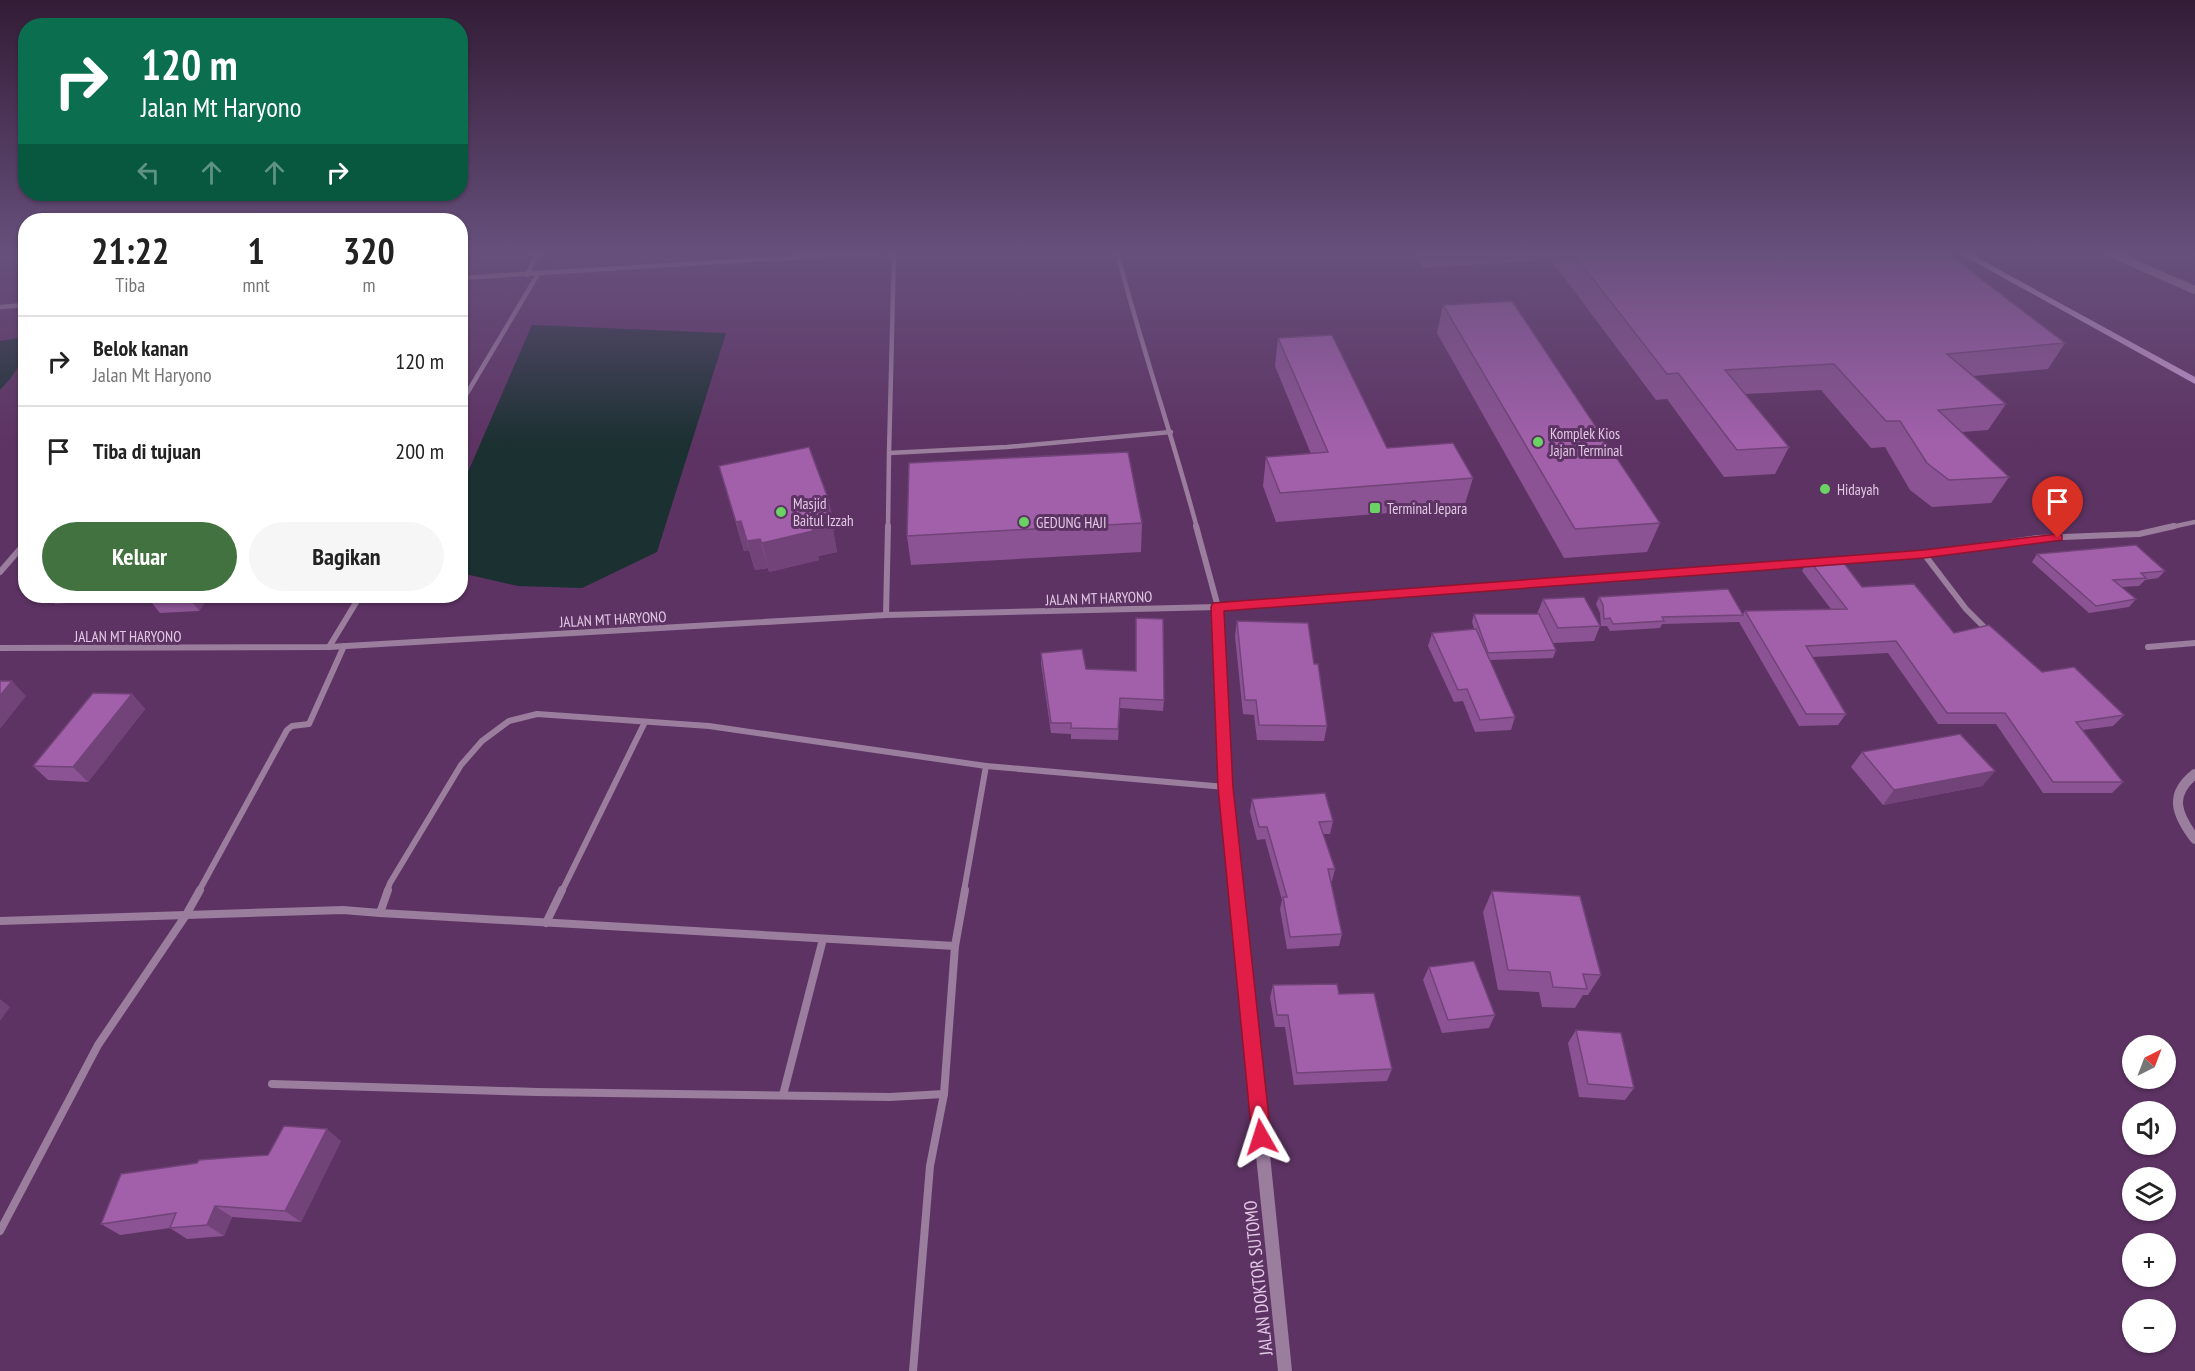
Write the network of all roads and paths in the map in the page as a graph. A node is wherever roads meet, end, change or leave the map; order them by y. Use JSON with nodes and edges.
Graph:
{"nodes":[{"id":1,"x":513,"y":316,"type":"edge"},
{"id":2,"x":892,"y":316,"type":"edge"},
{"id":3,"x":1133,"y":316,"type":"edge"},
{"id":4,"x":2077,"y":316,"type":"edge"},
{"id":5,"x":2195,"y":381,"type":"edge"},
{"id":6,"x":468,"y":392,"type":"edge"},
{"id":7,"x":1171,"y":432,"type":"junction"},
{"id":8,"x":889,"y":453,"type":"junction"},
{"id":9,"x":2195,"y":522,"type":"edge"},
{"id":10,"x":18,"y":551,"type":"edge"},
{"id":11,"x":1924,"y":554,"type":"junction"},
{"id":12,"x":1829,"y":561,"type":"edge"},
{"id":13,"x":1817,"y":562,"type":"edge"},
{"id":14,"x":0,"y":572,"type":"edge"},
{"id":15,"x":356,"y":603,"type":"edge"},
{"id":16,"x":1218,"y":607,"type":"junction"},
{"id":17,"x":886,"y":615,"type":"junction"},
{"id":18,"x":1995,"y":637,"type":"edge"},
{"id":19,"x":2195,"y":643,"type":"edge"},
{"id":20,"x":344,"y":646,"type":"junction"},
{"id":21,"x":329,"y":647,"type":"junction"},
{"id":22,"x":2148,"y":647,"type":"dead end"},
{"id":23,"x":0,"y":648,"type":"edge"},
{"id":24,"x":645,"y":722,"type":"junction"},
{"id":25,"x":986,"y":766,"type":"junction"},
{"id":26,"x":2195,"y":774,"type":"edge"},
{"id":27,"x":1225,"y":787,"type":"junction"},
{"id":28,"x":2195,"y":839,"type":"edge"},
{"id":29,"x":380,"y":913,"type":"junction"},
{"id":30,"x":186,"y":915,"type":"junction"},
{"id":31,"x":0,"y":921,"type":"edge"},
{"id":32,"x":546,"y":923,"type":"junction"},
{"id":33,"x":823,"y":939,"type":"junction"},
{"id":34,"x":955,"y":946,"type":"junction"},
{"id":35,"x":272,"y":1084,"type":"dead end"},
{"id":36,"x":944,"y":1094,"type":"junction"},
{"id":37,"x":783,"y":1095,"type":"junction"},
{"id":38,"x":0,"y":1231,"type":"edge"},
{"id":39,"x":913,"y":1371,"type":"edge"},
{"id":40,"x":1285,"y":1371,"type":"edge"}],
"edges":[{"from":1,"to":6,"type":"street"},
{"from":2,"to":8,"type":"street"},
{"from":3,"to":7,"type":"street"},
{"from":4,"to":5,"type":"main road"},
{"from":7,"to":8,"type":"street"},
{"from":7,"to":16,"type":"street"},
{"from":8,"to":17,"type":"street"},
{"from":9,"to":11,"type":"street"},
{"from":10,"to":14,"type":"street"},
{"from":11,"to":12,"type":"street"},
{"from":11,"to":18,"type":"street"},
{"from":13,"to":16,"type":"street","name":"JALAN MT HARYONO"},
{"from":15,"to":21,"type":"street"},
{"from":16,"to":17,"type":"street","name":"JALAN MT HARYONO"},
{"from":16,"to":27,"type":"street","name":"JALAN DOKTOR SUTOMO"},
{"from":17,"to":20,"type":"street","name":"JALAN MT HARYONO"},
{"from":19,"to":22,"type":"street"},
{"from":20,"to":21,"type":"street","name":"JALAN MT HARYONO"},
{"from":20,"to":30,"type":"street"},
{"from":21,"to":23,"type":"street","name":"JALAN MT HARYONO"},
{"from":24,"to":25,"type":"street"},
{"from":24,"to":29,"type":"street"},
{"from":24,"to":32,"type":"street"},
{"from":25,"to":27,"type":"street"},
{"from":25,"to":34,"type":"street"},
{"from":26,"to":28,"type":"street"},
{"from":27,"to":40,"type":"street","name":"JALAN DOKTOR SUTOMO"},
{"from":29,"to":30,"type":"street"},
{"from":29,"to":32,"type":"street"},
{"from":30,"to":31,"type":"street"},
{"from":30,"to":38,"type":"street"},
{"from":32,"to":33,"type":"street"},
{"from":33,"to":34,"type":"street"},
{"from":33,"to":37,"type":"street"},
{"from":34,"to":36,"type":"street"},
{"from":35,"to":37,"type":"street"},
{"from":36,"to":37,"type":"street"},
{"from":36,"to":39,"type":"street"}]}
